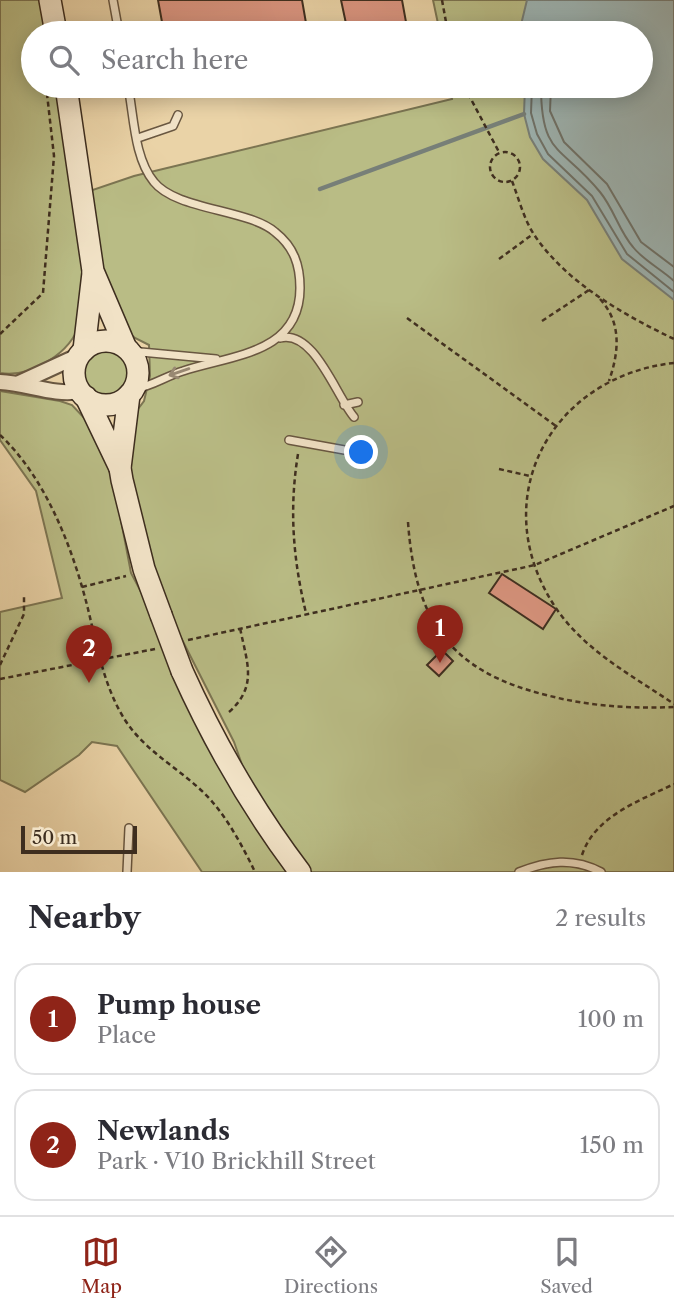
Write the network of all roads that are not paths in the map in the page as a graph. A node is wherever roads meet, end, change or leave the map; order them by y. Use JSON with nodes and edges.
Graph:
{"nodes":[{"id":1,"x":50,"y":0,"type":"edge"},
{"id":2,"x":113,"y":0,"type":"edge"},
{"id":3,"x":54,"y":21,"type":"edge"},
{"id":4,"x":117,"y":21,"type":"edge"},
{"id":5,"x":68,"y":98,"type":"edge"},
{"id":6,"x":130,"y":98,"type":"edge"},
{"id":7,"x":178,"y":115,"type":"dead end"},
{"id":8,"x":138,"y":138,"type":"junction"},
{"id":9,"x":93,"y":271,"type":"junction"},
{"id":10,"x":279,"y":339,"type":"junction"},
{"id":11,"x":127,"y":349,"type":"junction"},
{"id":12,"x":82,"y":353,"type":"junction"},
{"id":13,"x":227,"y":359,"type":"junction"},
{"id":14,"x":0,"y":382,"type":"edge"},
{"id":15,"x":19,"y":383,"type":"junction"},
{"id":16,"x":131,"y":392,"type":"junction"},
{"id":17,"x":83,"y":394,"type":"junction"},
{"id":18,"x":358,"y":402,"type":"dead end"},
{"id":19,"x":344,"y":405,"type":"junction"},
{"id":20,"x":354,"y":417,"type":"dead end"},
{"id":21,"x":289,"y":440,"type":"dead end"},
{"id":22,"x":350,"y":451,"type":"dead end"},
{"id":23,"x":120,"y":468,"type":"junction"},
{"id":24,"x":129,"y":828,"type":"dead end"},
{"id":25,"x":127,"y":872,"type":"edge"},
{"id":26,"x":300,"y":872,"type":"edge"},
{"id":27,"x":519,"y":872,"type":"edge"},
{"id":28,"x":601,"y":872,"type":"edge"}],
"edges":[{"from":1,"to":3,"type":"street"},
{"from":2,"to":4,"type":"lane"},
{"from":5,"to":9,"type":"street"},
{"from":6,"to":8,"type":"lane"},
{"from":7,"to":8,"type":"lane"},
{"from":8,"to":10,"type":"lane"},
{"from":9,"to":11,"type":"street"},
{"from":9,"to":12,"type":"street"},
{"from":10,"to":13,"type":"lane"},
{"from":10,"to":19,"type":"lane"},
{"from":11,"to":12,"type":"street"},
{"from":11,"to":13,"type":"lane"},
{"from":11,"to":16,"type":"street"},
{"from":12,"to":15,"type":"street"},
{"from":12,"to":17,"type":"street"},
{"from":13,"to":16,"type":"lane","one_way":true},
{"from":14,"to":15,"type":"street"},
{"from":15,"to":17,"type":"street"},
{"from":16,"to":17,"type":"street"},
{"from":16,"to":23,"type":"street"},
{"from":17,"to":23,"type":"street"},
{"from":18,"to":19,"type":"lane"},
{"from":19,"to":20,"type":"lane"},
{"from":21,"to":22,"type":"lane"},
{"from":23,"to":26,"type":"street","bridge":true},
{"from":24,"to":25,"type":"lane"},
{"from":27,"to":28,"type":"lane"}]}
